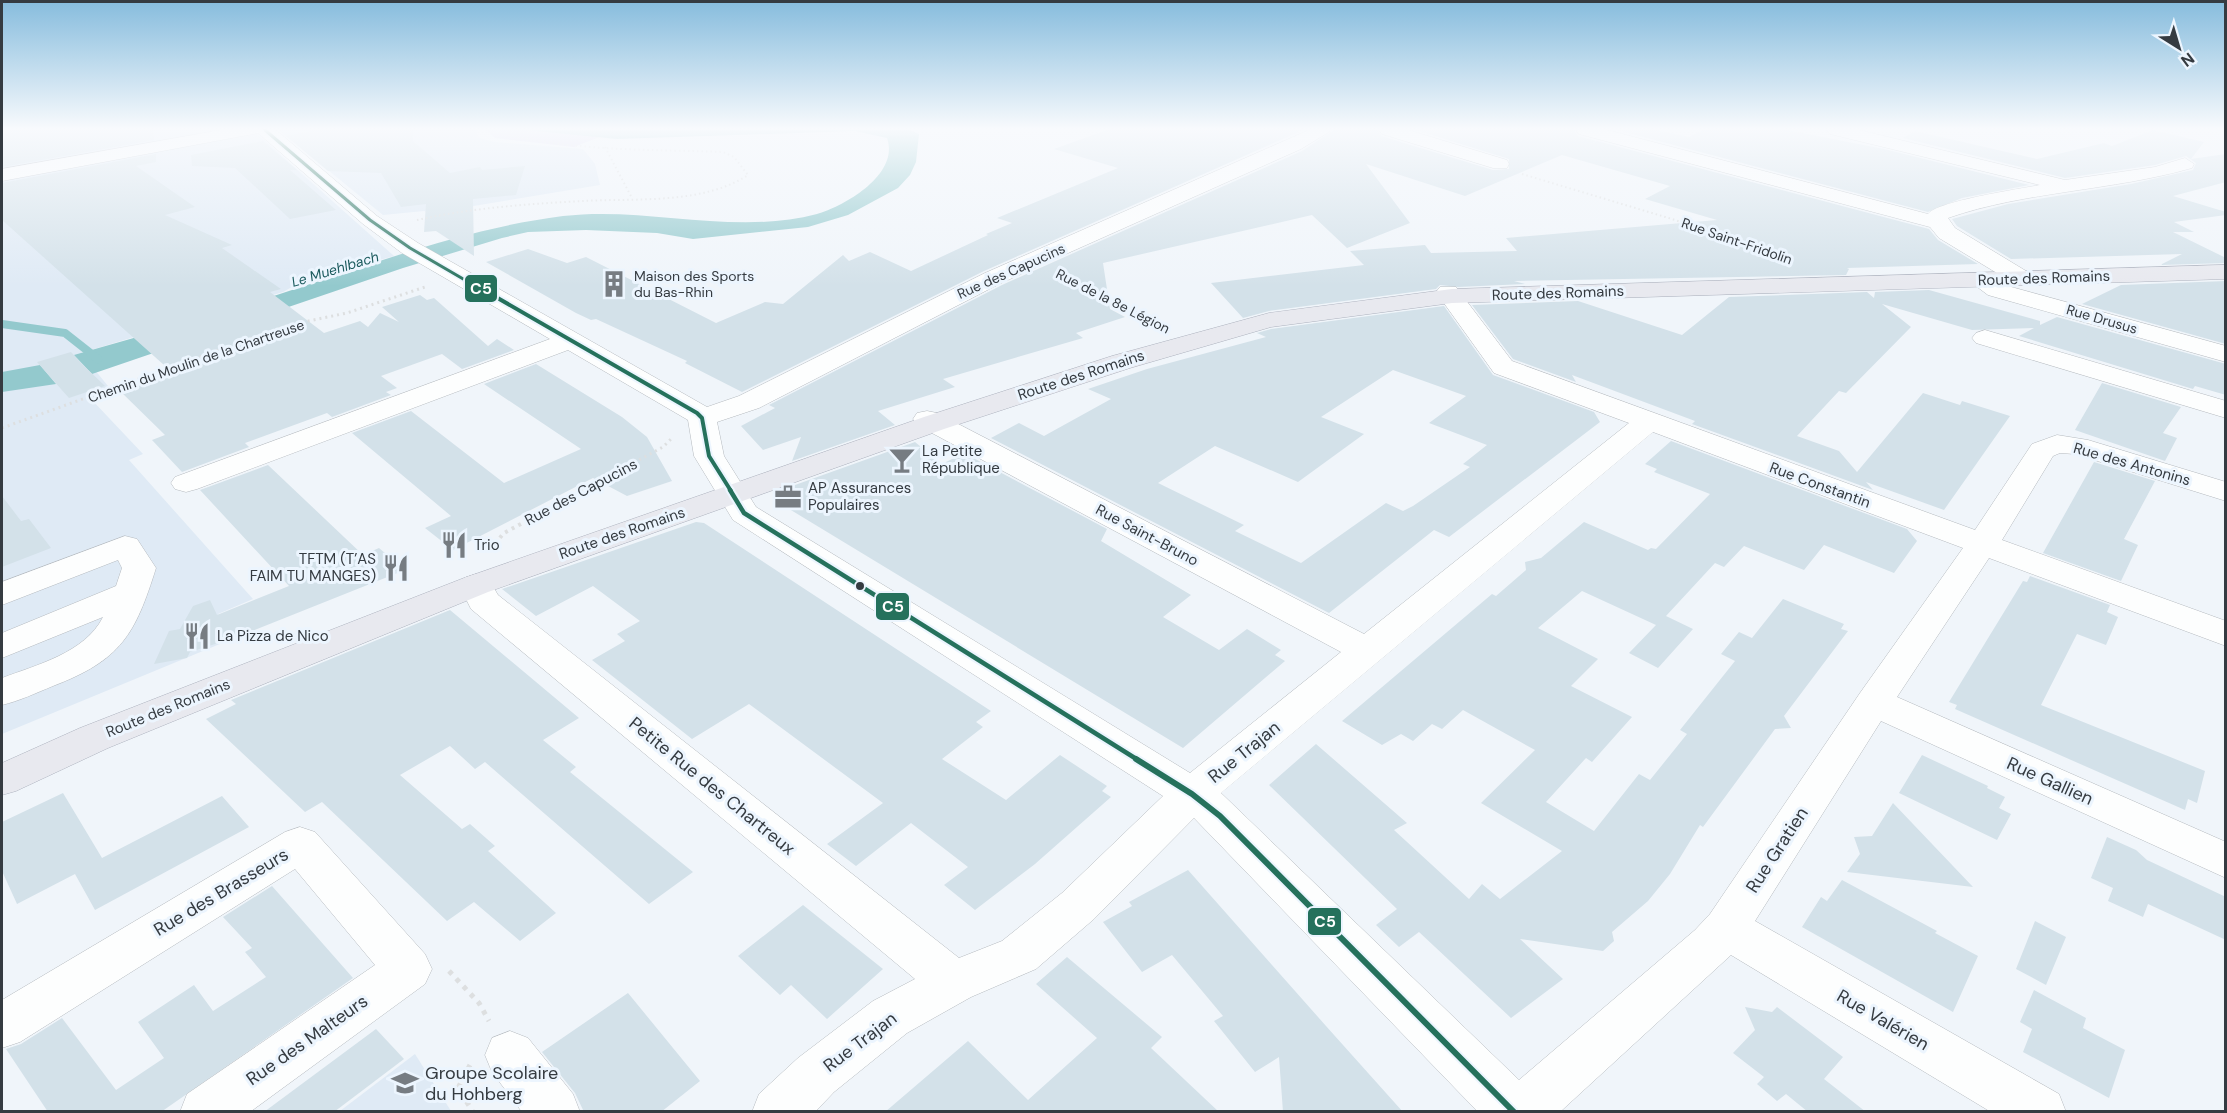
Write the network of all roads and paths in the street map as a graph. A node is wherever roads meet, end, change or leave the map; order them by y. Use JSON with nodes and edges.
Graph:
{"nodes":[{"id":1,"x":326,"y":182,"type":"edge"},
{"id":2,"x":623,"y":182,"type":"edge"},
{"id":3,"x":740,"y":182,"type":"edge"},
{"id":4,"x":1213,"y":182,"type":"edge"},
{"id":5,"x":1543,"y":182,"type":"edge"},
{"id":6,"x":1782,"y":182,"type":"edge"},
{"id":7,"x":2051,"y":182,"type":"edge"},
{"id":8,"x":2092,"y":182,"type":"edge"},
{"id":9,"x":2066,"y":186,"type":"junction"},
{"id":10,"x":632,"y":198,"type":"junction"},
{"id":11,"x":1937,"y":223,"type":"junction"},
{"id":12,"x":381,"y":228,"type":"junction"},
{"id":13,"x":1034,"y":261,"type":"junction"},
{"id":14,"x":2226,"y":272,"type":"edge"},
{"id":15,"x":460,"y":276,"type":"junction"},
{"id":16,"x":2023,"y":279,"type":"junction"},
{"id":17,"x":1980,"y":280,"type":"junction"},
{"id":18,"x":1842,"y":284,"type":"junction"},
{"id":19,"x":1450,"y":294,"type":"junction"},
{"id":20,"x":1985,"y":338,"type":"dead end"},
{"id":21,"x":568,"y":341,"type":"junction"},
{"id":22,"x":1191,"y":342,"type":"junction"},
{"id":23,"x":2226,"y":354,"type":"edge"},
{"id":24,"x":2226,"y":410,"type":"edge"},
{"id":25,"x":694,"y":411,"type":"junction"},
{"id":26,"x":931,"y":421,"type":"junction"},
{"id":27,"x":1648,"y":421,"type":"junction"},
{"id":28,"x":2,"y":428,"type":"edge"},
{"id":29,"x":186,"y":483,"type":"dead end"},
{"id":30,"x":2226,"y":492,"type":"edge"},
{"id":31,"x":731,"y":495,"type":"junction"},
{"id":32,"x":1982,"y":545,"type":"junction"},
{"id":33,"x":476,"y":585,"type":"junction"},
{"id":34,"x":130,"y":593,"type":"junction"},
{"id":35,"x":2,"y":594,"type":"edge"},
{"id":36,"x":2226,"y":634,"type":"edge"},
{"id":37,"x":2,"y":646,"type":"edge"},
{"id":38,"x":1368,"y":651,"type":"junction"},
{"id":39,"x":2,"y":692,"type":"edge"},
{"id":40,"x":1874,"y":702,"type":"junction"},
{"id":41,"x":2,"y":780,"type":"edge"},
{"id":42,"x":1192,"y":794,"type":"junction"},
{"id":43,"x":2226,"y":861,"type":"edge"},
{"id":44,"x":1726,"y":928,"type":"junction"},
{"id":45,"x":408,"y":969,"type":"junction"},
{"id":46,"x":954,"y":982,"type":"junction"},
{"id":47,"x":2,"y":1026,"type":"edge"},
{"id":48,"x":510,"y":1055,"type":"joint"},
{"id":49,"x":206,"y":1112,"type":"edge"},
{"id":50,"x":554,"y":1112,"type":"edge"},
{"id":51,"x":778,"y":1112,"type":"edge"},
{"id":52,"x":1514,"y":1112,"type":"edge"},
{"id":53,"x":1521,"y":1112,"type":"edge"},
{"id":54,"x":2040,"y":1112,"type":"edge"}],
"edges":[{"from":1,"to":12,"type":"street"},
{"from":2,"to":10,"type":"path"},
{"from":3,"to":10,"type":"path"},
{"from":4,"to":13,"type":"street","name":"Rue des Capucins"},
{"from":5,"to":18,"type":"path","name":"Rue Saint-Fridolin"},
{"from":6,"to":11,"type":"street"},
{"from":7,"to":9,"type":"street"},
{"from":8,"to":9,"type":"street"},
{"from":9,"to":11,"type":"street"},
{"from":10,"to":12,"type":"path"},
{"from":11,"to":16,"type":"street"},
{"from":12,"to":15,"type":"street"},
{"from":13,"to":22,"type":"path","name":"Rue de la 8e Légion"},
{"from":13,"to":25,"type":"street","name":"Rue des Capucins"},
{"from":14,"to":16,"type":"main road","name":"Route des Romains"},
{"from":15,"to":21,"type":"street"},
{"from":15,"to":28,"type":"path","name":"Chemin du Moulin de la Chartreuse"},
{"from":16,"to":17,"type":"main road","name":"Route des Romains"},
{"from":17,"to":18,"type":"main road","name":"Route des Romains"},
{"from":17,"to":23,"type":"street","name":"Rue Drusus"},
{"from":18,"to":19,"type":"main road","name":"Route des Romains"},
{"from":19,"to":22,"type":"main road","name":"Route des Romains"},
{"from":19,"to":27,"type":"street","name":"Rue Constantin"},
{"from":20,"to":24,"type":"street"},
{"from":21,"to":25,"type":"street"},
{"from":21,"to":29,"type":"street"},
{"from":22,"to":26,"type":"main road","name":"Route des Romains"},
{"from":25,"to":31,"type":"street"},
{"from":25,"to":33,"type":"path","name":"Rue des Capucins"},
{"from":26,"to":31,"type":"main road","name":"Route des Romains"},
{"from":26,"to":38,"type":"street","name":"Rue Saint-Bruno"},
{"from":27,"to":32,"type":"street","name":"Rue Constantin"},
{"from":27,"to":38,"type":"street","name":"Rue Trajan"},
{"from":30,"to":32,"type":"street","name":"Rue des Antonins"},
{"from":31,"to":33,"type":"main road","name":"Route des Romains"},
{"from":31,"to":42,"type":"street"},
{"from":32,"to":36,"type":"street","name":"Rue Constantin"},
{"from":32,"to":40,"type":"street","name":"Rue Gratien"},
{"from":33,"to":41,"type":"main road","name":"Route des Romains"},
{"from":33,"to":46,"type":"street","name":"Petite Rue des Chartreux"},
{"from":34,"to":35,"type":"street"},
{"from":34,"to":37,"type":"street"},
{"from":34,"to":39,"type":"street"},
{"from":38,"to":42,"type":"street","name":"Rue Trajan"},
{"from":40,"to":43,"type":"street","name":"Rue Gallien"},
{"from":40,"to":44,"type":"street","name":"Rue Gratien"},
{"from":42,"to":46,"type":"street","name":"Rue Trajan"},
{"from":42,"to":52,"type":"street"},
{"from":44,"to":53,"type":"street","name":"Rue Gratien"},
{"from":44,"to":54,"type":"street","name":"Rue Valérien"},
{"from":45,"to":47,"type":"street","name":"Rue des Brasseurs"},
{"from":45,"to":48,"type":"path"},
{"from":45,"to":49,"type":"street","name":"Rue des Malteurs"},
{"from":46,"to":51,"type":"street","name":"Rue Trajan"},
{"from":48,"to":50,"type":"street"}]}
